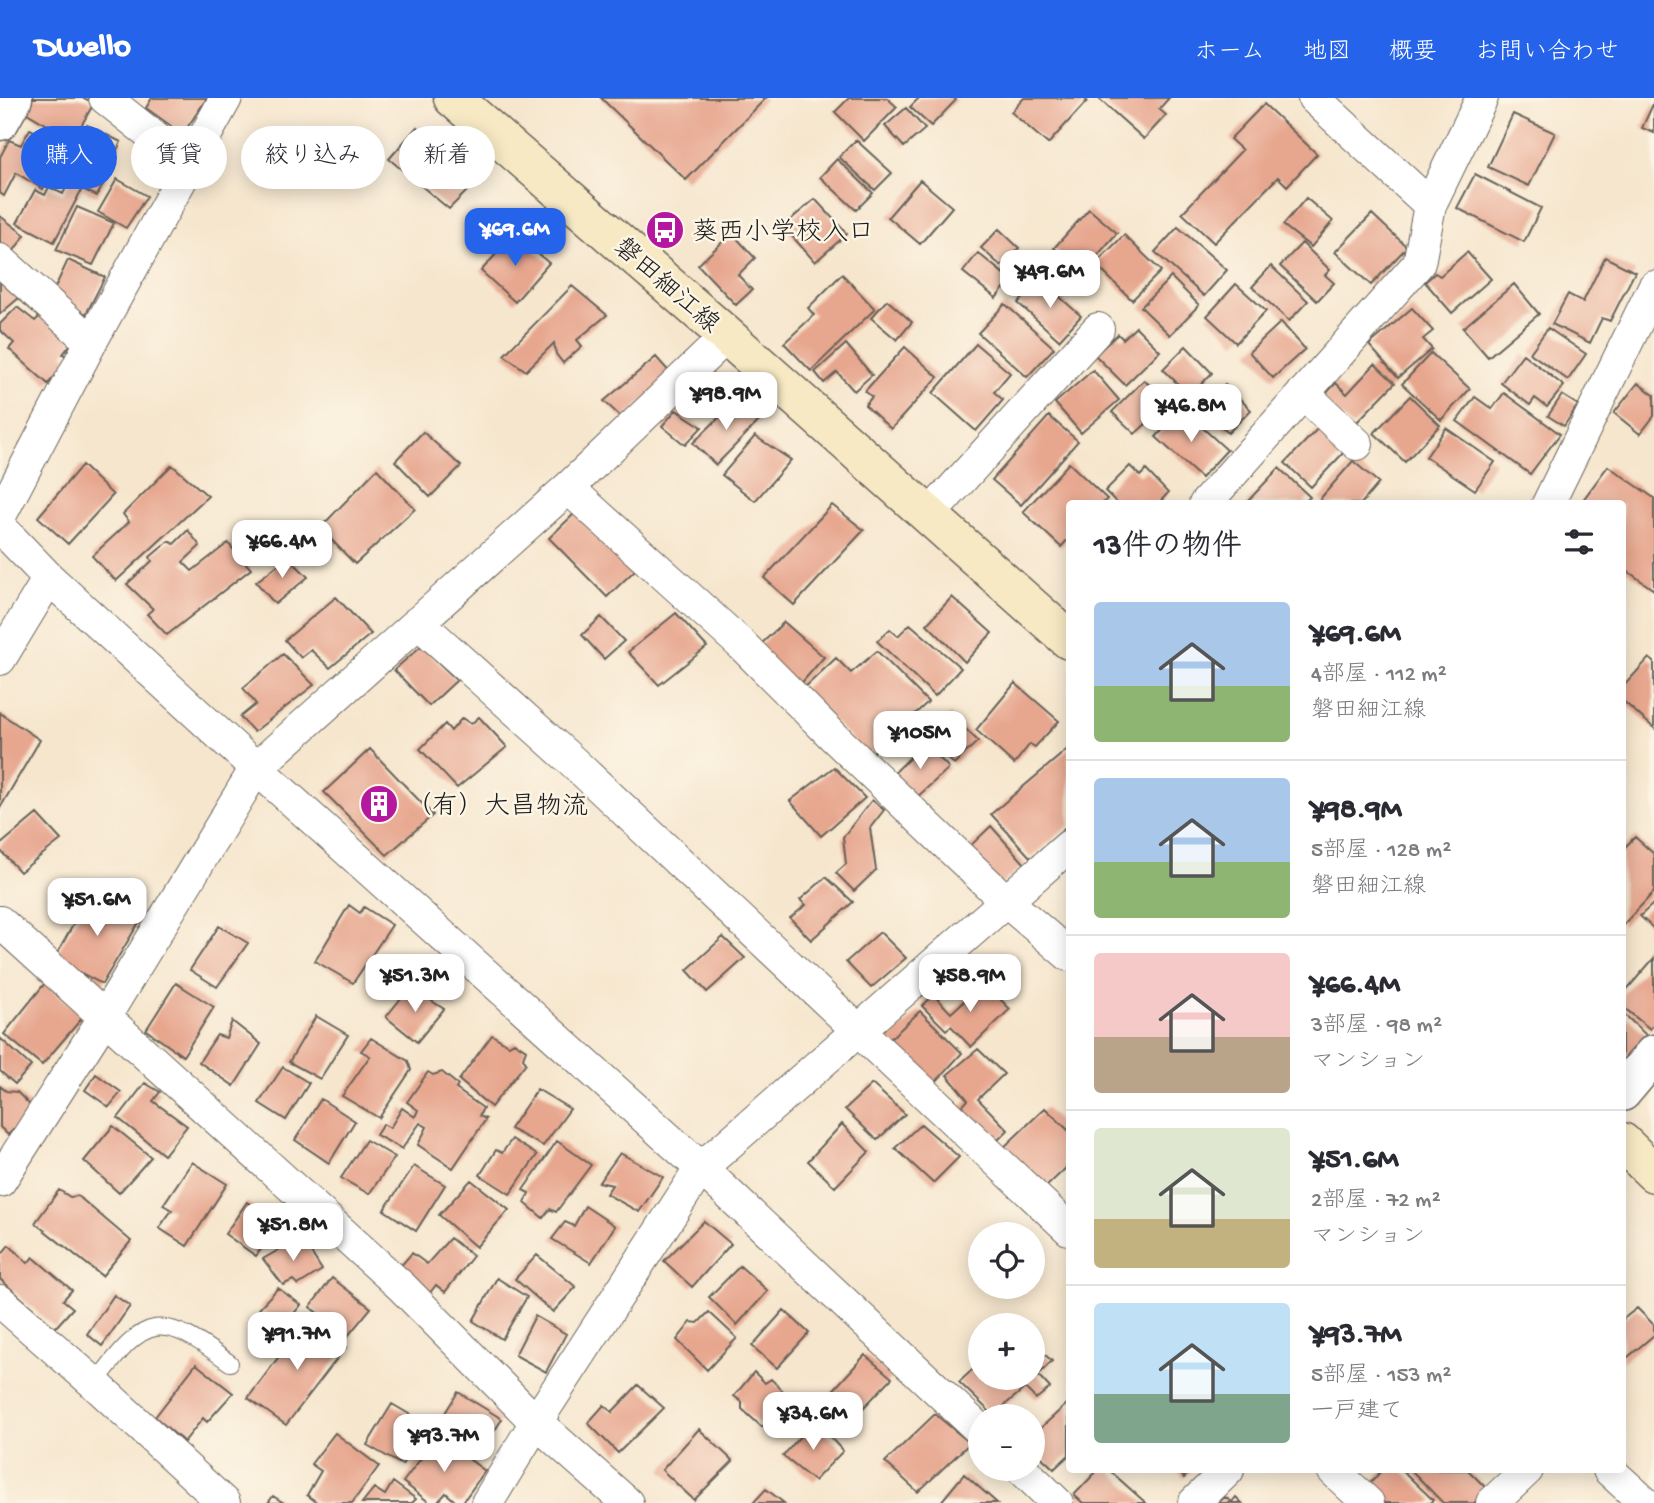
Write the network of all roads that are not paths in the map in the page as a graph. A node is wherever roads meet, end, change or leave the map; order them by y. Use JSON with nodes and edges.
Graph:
{"nodes":[{"id":1,"x":13,"y":98,"type":"edge"},
{"id":2,"x":105,"y":98,"type":"edge"},
{"id":3,"x":226,"y":98,"type":"edge"},
{"id":4,"x":453,"y":98,"type":"edge"},
{"id":5,"x":1314,"y":98,"type":"edge"},
{"id":6,"x":1482,"y":98,"type":"edge"},
{"id":7,"x":0,"y":121,"type":"edge"},
{"id":8,"x":140,"y":126,"type":"edge"},
{"id":9,"x":210,"y":126,"type":"edge"},
{"id":10,"x":174,"y":189,"type":"edge"},
{"id":11,"x":1430,"y":205,"type":"junction"},
{"id":12,"x":0,"y":260,"type":"edge"},
{"id":13,"x":1654,"y":287,"type":"edge"},
{"id":14,"x":1098,"y":329,"type":"dead end"},
{"id":15,"x":727,"y":336,"type":"junction"},
{"id":16,"x":91,"y":342,"type":"junction"},
{"id":17,"x":1303,"y":393,"type":"junction"},
{"id":18,"x":1357,"y":444,"type":"dead end"},
{"id":19,"x":568,"y":488,"type":"junction"},
{"id":20,"x":1209,"y":500,"type":"edge"},
{"id":21,"x":1550,"y":500,"type":"edge"},
{"id":22,"x":929,"y":515,"type":"junction"},
{"id":23,"x":0,"y":516,"type":"edge"},
{"id":24,"x":0,"y":527,"type":"edge"},
{"id":25,"x":50,"y":578,"type":"junction"},
{"id":26,"x":418,"y":622,"type":"junction"},
{"id":27,"x":1066,"y":637,"type":"edge"},
{"id":28,"x":0,"y":659,"type":"edge"},
{"id":29,"x":256,"y":768,"type":"junction"},
{"id":30,"x":1066,"y":849,"type":"edge"},
{"id":31,"x":1007,"y":902,"type":"junction"},
{"id":32,"x":0,"y":922,"type":"edge"},
{"id":33,"x":1066,"y":952,"type":"edge"},
{"id":34,"x":104,"y":1017,"type":"junction"},
{"id":35,"x":858,"y":1029,"type":"junction"},
{"id":36,"x":1654,"y":1054,"type":"edge"},
{"id":37,"x":1626,"y":1087,"type":"edge"},
{"id":38,"x":1626,"y":1146,"type":"edge"},
{"id":39,"x":701,"y":1168,"type":"junction"},
{"id":40,"x":1654,"y":1173,"type":"edge"},
{"id":41,"x":0,"y":1181,"type":"edge"},
{"id":42,"x":1066,"y":1226,"type":"edge"},
{"id":43,"x":0,"y":1301,"type":"edge"},
{"id":44,"x":230,"y":1363,"type":"dead end"},
{"id":45,"x":95,"y":1384,"type":"junction"},
{"id":46,"x":968,"y":1419,"type":"edge"},
{"id":47,"x":537,"y":1422,"type":"junction"},
{"id":48,"x":1225,"y":1473,"type":"edge"},
{"id":49,"x":1336,"y":1473,"type":"edge"},
{"id":50,"x":1524,"y":1473,"type":"edge"},
{"id":51,"x":1612,"y":1473,"type":"edge"},
{"id":52,"x":1035,"y":1481,"type":"edge"},
{"id":53,"x":224,"y":1503,"type":"edge"},
{"id":54,"x":487,"y":1503,"type":"edge"},
{"id":55,"x":628,"y":1503,"type":"edge"},
{"id":56,"x":1058,"y":1503,"type":"edge"},
{"id":57,"x":1194,"y":1503,"type":"edge"},
{"id":58,"x":1368,"y":1503,"type":"edge"},
{"id":59,"x":1492,"y":1503,"type":"edge"},
{"id":60,"x":1645,"y":1503,"type":"edge"}],
"edges":[{"from":1,"to":7,"type":"street"},
{"from":2,"to":8,"type":"street"},
{"from":3,"to":9,"type":"street"},
{"from":4,"to":15,"type":"main road","name":"磐田細江線"},
{"from":5,"to":11,"type":"street"},
{"from":6,"to":11,"type":"street"},
{"from":10,"to":16,"type":"street"},
{"from":11,"to":17,"type":"street"},
{"from":12,"to":16,"type":"street"},
{"from":13,"to":21,"type":"street"},
{"from":14,"to":22,"type":"street"},
{"from":15,"to":19,"type":"street"},
{"from":15,"to":22,"type":"main road","name":"磐田細江線"},
{"from":16,"to":23,"type":"street"},
{"from":17,"to":18,"type":"street"},
{"from":17,"to":20,"type":"street"},
{"from":19,"to":26,"type":"street"},
{"from":19,"to":31,"type":"street"},
{"from":22,"to":27,"type":"main road","name":"磐田細江線"},
{"from":24,"to":25,"type":"street"},
{"from":25,"to":28,"type":"street"},
{"from":25,"to":29,"type":"street"},
{"from":26,"to":29,"type":"street"},
{"from":26,"to":35,"type":"street"},
{"from":29,"to":34,"type":"street"},
{"from":29,"to":39,"type":"street"},
{"from":30,"to":31,"type":"street"},
{"from":31,"to":33,"type":"street"},
{"from":31,"to":35,"type":"street"},
{"from":32,"to":34,"type":"street"},
{"from":34,"to":41,"type":"street"},
{"from":34,"to":47,"type":"street"},
{"from":35,"to":39,"type":"street"},
{"from":35,"to":42,"type":"street"},
{"from":36,"to":37,"type":"street"},
{"from":38,"to":40,"type":"main road"},
{"from":39,"to":46,"type":"street"},
{"from":39,"to":47,"type":"street"},
{"from":43,"to":45,"type":"street"},
{"from":44,"to":45,"type":"lane"},
{"from":45,"to":53,"type":"street"},
{"from":47,"to":54,"type":"street"},
{"from":47,"to":55,"type":"street"},
{"from":48,"to":57,"type":"street"},
{"from":49,"to":58,"type":"street"},
{"from":50,"to":59,"type":"street"},
{"from":51,"to":60,"type":"street"},
{"from":52,"to":56,"type":"street"}]}
